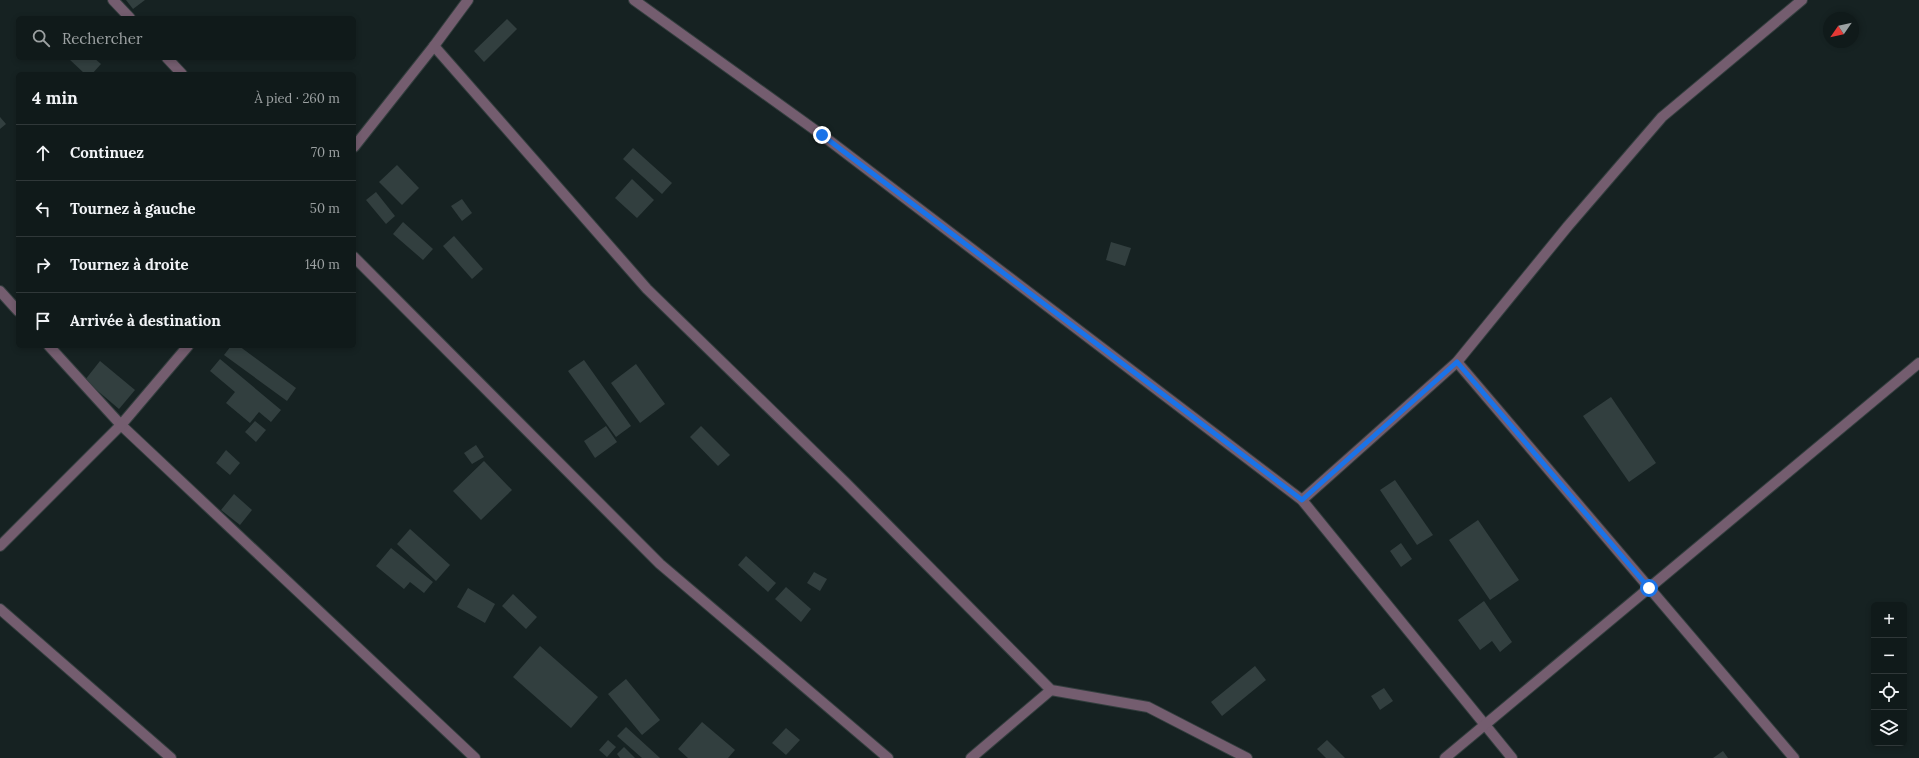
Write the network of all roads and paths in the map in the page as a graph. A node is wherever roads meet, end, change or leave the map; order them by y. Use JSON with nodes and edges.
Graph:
{"nodes":[{"id":1,"x":114,"y":0,"type":"edge"},
{"id":2,"x":468,"y":0,"type":"edge"},
{"id":3,"x":634,"y":0,"type":"edge"},
{"id":4,"x":1802,"y":0,"type":"edge"},
{"id":5,"x":128,"y":16,"type":"edge"},
{"id":6,"x":434,"y":46,"type":"junction"},
{"id":7,"x":169,"y":60,"type":"edge"},
{"id":8,"x":180,"y":72,"type":"edge"},
{"id":9,"x":356,"y":144,"type":"edge"},
{"id":10,"x":356,"y":259,"type":"edge"},
{"id":11,"x":0,"y":291,"type":"edge"},
{"id":12,"x":16,"y":309,"type":"edge"},
{"id":13,"x":51,"y":348,"type":"edge"},
{"id":14,"x":186,"y":348,"type":"edge"},
{"id":15,"x":1457,"y":362,"type":"junction"},
{"id":16,"x":1919,"y":363,"type":"edge"},
{"id":17,"x":121,"y":425,"type":"junction"},
{"id":18,"x":1302,"y":500,"type":"junction"},
{"id":19,"x":0,"y":546,"type":"edge"},
{"id":20,"x":1649,"y":588,"type":"junction"},
{"id":21,"x":0,"y":609,"type":"edge"},
{"id":22,"x":1051,"y":690,"type":"junction"},
{"id":23,"x":1484,"y":724,"type":"junction"},
{"id":24,"x":171,"y":758,"type":"edge"},
{"id":25,"x":476,"y":758,"type":"edge"},
{"id":26,"x":888,"y":758,"type":"edge"},
{"id":27,"x":971,"y":758,"type":"edge"},
{"id":28,"x":1247,"y":758,"type":"edge"},
{"id":29,"x":1444,"y":758,"type":"edge"},
{"id":30,"x":1512,"y":758,"type":"edge"},
{"id":31,"x":1794,"y":758,"type":"edge"}],
"edges":[{"from":1,"to":5,"type":"street"},
{"from":2,"to":6,"type":"street"},
{"from":3,"to":18,"type":"street"},
{"from":4,"to":15,"type":"street"},
{"from":6,"to":9,"type":"street"},
{"from":6,"to":22,"type":"street"},
{"from":7,"to":8,"type":"street"},
{"from":10,"to":26,"type":"street"},
{"from":11,"to":12,"type":"street"},
{"from":13,"to":17,"type":"street"},
{"from":14,"to":17,"type":"street"},
{"from":15,"to":18,"type":"street"},
{"from":15,"to":20,"type":"street"},
{"from":16,"to":20,"type":"street"},
{"from":17,"to":19,"type":"street"},
{"from":17,"to":25,"type":"street"},
{"from":18,"to":23,"type":"street"},
{"from":20,"to":23,"type":"street"},
{"from":20,"to":31,"type":"street"},
{"from":21,"to":24,"type":"street"},
{"from":22,"to":27,"type":"street"},
{"from":22,"to":28,"type":"street"},
{"from":23,"to":29,"type":"street"},
{"from":23,"to":30,"type":"street"}]}
